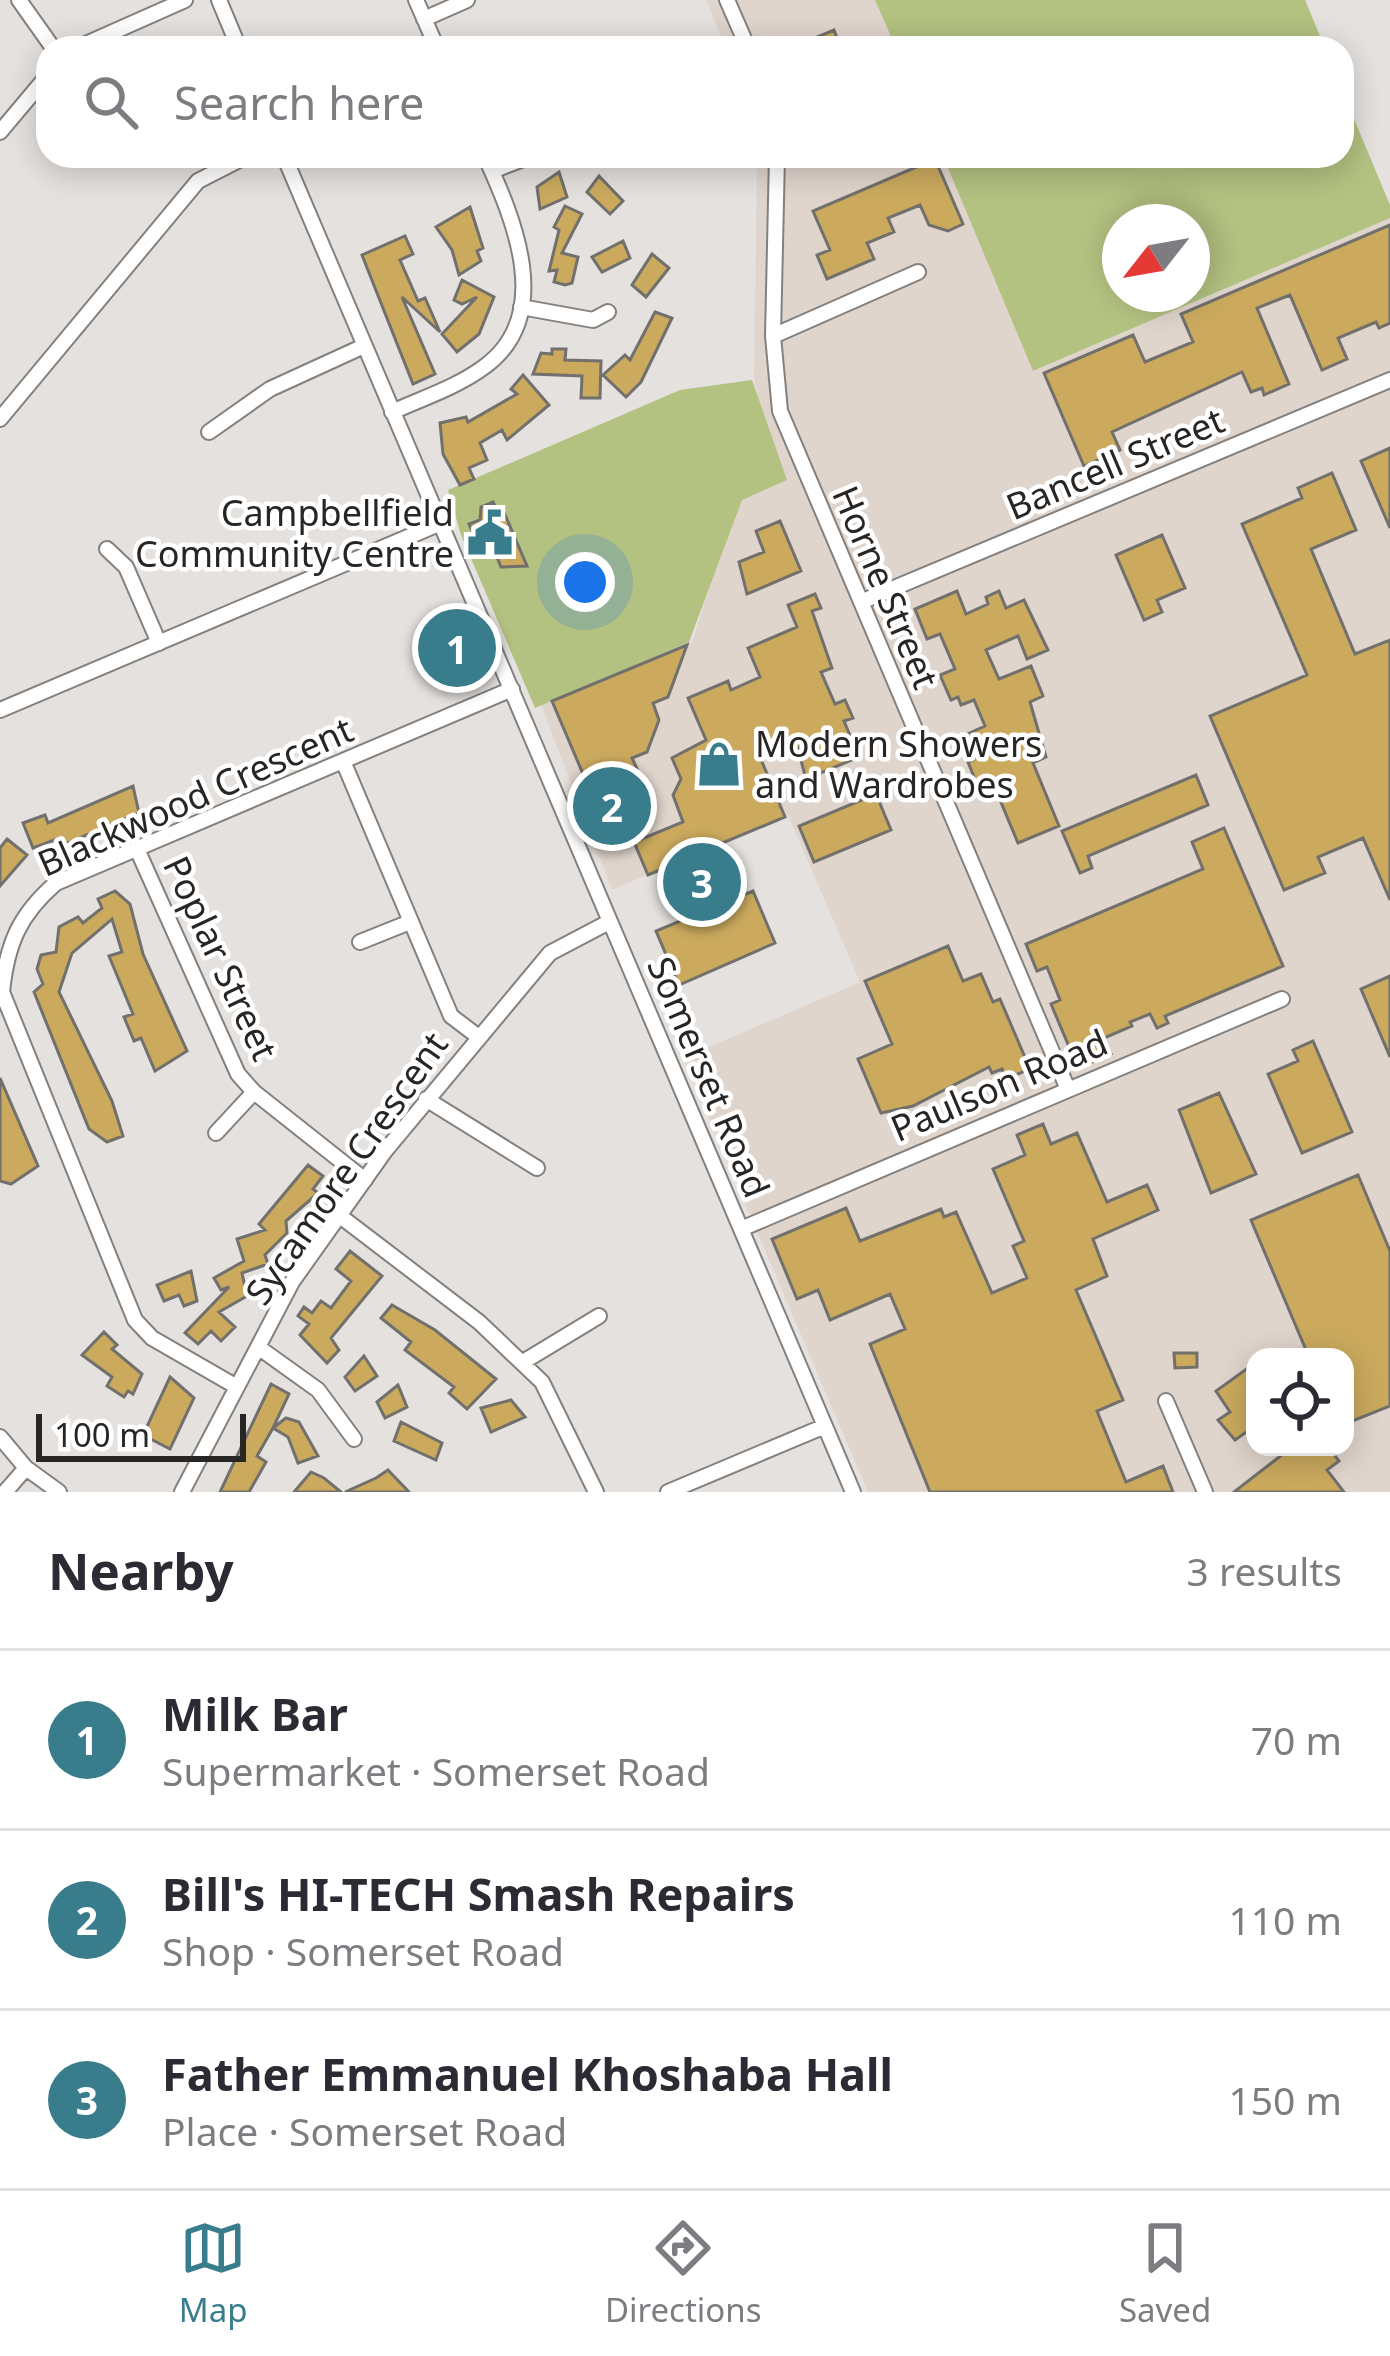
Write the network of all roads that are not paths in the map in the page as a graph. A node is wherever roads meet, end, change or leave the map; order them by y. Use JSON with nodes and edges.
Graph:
{"nodes":[{"id":1,"x":19,"y":0,"type":"edge"},
{"id":2,"x":185,"y":0,"type":"edge"},
{"id":3,"x":219,"y":0,"type":"edge"},
{"id":4,"x":416,"y":0,"type":"edge"},
{"id":5,"x":467,"y":0,"type":"edge"},
{"id":6,"x":727,"y":0,"type":"edge"},
{"id":7,"x":424,"y":19,"type":"junction"},
{"id":8,"x":44,"y":36,"type":"edge"},
{"id":9,"x":104,"y":36,"type":"edge"},
{"id":10,"x":234,"y":36,"type":"edge"},
{"id":11,"x":432,"y":36,"type":"edge"},
{"id":12,"x":743,"y":36,"type":"edge"},
{"id":13,"x":36,"y":89,"type":"edge"},
{"id":14,"x":0,"y":132,"type":"edge"},
{"id":15,"x":223,"y":168,"type":"edge"},
{"id":16,"x":289,"y":168,"type":"edge"},
{"id":17,"x":491,"y":168,"type":"edge"},
{"id":18,"x":777,"y":168,"type":"edge"},
{"id":19,"x":918,"y":272,"type":"dead end"},
{"id":20,"x":521,"y":307,"type":"junction"},
{"id":21,"x":608,"y":312,"type":"dead end"},
{"id":22,"x":773,"y":336,"type":"junction"},
{"id":23,"x":364,"y":346,"type":"junction"},
{"id":24,"x":1390,"y":380,"type":"edge"},
{"id":25,"x":392,"y":412,"type":"junction"},
{"id":26,"x":0,"y":419,"type":"edge"},
{"id":27,"x":209,"y":432,"type":"dead end"},
{"id":28,"x":441,"y":523,"type":"junction"},
{"id":29,"x":107,"y":548,"type":"dead end"},
{"id":30,"x":863,"y":602,"type":"junction"},
{"id":31,"x":159,"y":643,"type":"junction"},
{"id":32,"x":512,"y":689,"type":"junction"},
{"id":33,"x":0,"y":710,"type":"edge"},
{"id":34,"x":343,"y":761,"type":"junction"},
{"id":35,"x":137,"y":850,"type":"junction"},
{"id":36,"x":410,"y":922,"type":"junction"},
{"id":37,"x":609,"y":922,"type":"junction"},
{"id":38,"x":360,"y":942,"type":"dead end"},
{"id":39,"x":4,"y":943,"type":"edge"},
{"id":40,"x":1282,"y":999,"type":"dead end"},
{"id":41,"x":476,"y":1036,"type":"junction"},
{"id":42,"x":1067,"y":1087,"type":"junction"},
{"id":43,"x":254,"y":1092,"type":"junction"},
{"id":44,"x":427,"y":1099,"type":"junction"},
{"id":45,"x":216,"y":1133,"type":"dead end"},
{"id":46,"x":537,"y":1168,"type":"dead end"},
{"id":47,"x":365,"y":1180,"type":"junction"},
{"id":48,"x":340,"y":1216,"type":"junction"},
{"id":49,"x":741,"y":1229,"type":"junction"},
{"id":50,"x":599,"y":1316,"type":"dead end"},
{"id":51,"x":258,"y":1347,"type":"junction"},
{"id":52,"x":523,"y":1362,"type":"junction"},
{"id":53,"x":237,"y":1387,"type":"junction"},
{"id":54,"x":1166,"y":1400,"type":"dead end"},
{"id":55,"x":825,"y":1426,"type":"junction"},
{"id":56,"x":0,"y":1437,"type":"edge"},
{"id":57,"x":354,"y":1439,"type":"dead end"},
{"id":58,"x":26,"y":1468,"type":"junction"},
{"id":59,"x":5,"y":1492,"type":"edge"},
{"id":60,"x":58,"y":1492,"type":"edge"},
{"id":61,"x":182,"y":1492,"type":"edge"},
{"id":62,"x":596,"y":1492,"type":"edge"},
{"id":63,"x":668,"y":1492,"type":"edge"},
{"id":64,"x":853,"y":1492,"type":"edge"},
{"id":65,"x":1205,"y":1492,"type":"edge"}],
"edges":[{"from":1,"to":8,"type":"street"},
{"from":2,"to":9,"type":"street"},
{"from":3,"to":10,"type":"street"},
{"from":4,"to":7,"type":"street"},
{"from":5,"to":7,"type":"street"},
{"from":6,"to":12,"type":"street"},
{"from":7,"to":11,"type":"street"},
{"from":13,"to":14,"type":"street"},
{"from":15,"to":26,"type":"street"},
{"from":16,"to":23,"type":"street","name":"Somerset Road"},
{"from":17,"to":20,"type":"street"},
{"from":18,"to":22,"type":"street","name":"Horne Street"},
{"from":19,"to":22,"type":"street"},
{"from":20,"to":21,"type":"street"},
{"from":20,"to":25,"type":"street"},
{"from":22,"to":30,"type":"street","name":"Horne Street"},
{"from":23,"to":25,"type":"street","name":"Somerset Road"},
{"from":23,"to":27,"type":"street"},
{"from":24,"to":30,"type":"street","name":"Bancell Street"},
{"from":25,"to":28,"type":"street","name":"Somerset Road"},
{"from":28,"to":31,"type":"street"},
{"from":28,"to":32,"type":"street","name":"Somerset Road"},
{"from":29,"to":31,"type":"street"},
{"from":30,"to":42,"type":"street","name":"Horne Street"},
{"from":31,"to":33,"type":"street"},
{"from":32,"to":34,"type":"street","name":"Blackwood Crescent"},
{"from":32,"to":37,"type":"street","name":"Somerset Road"},
{"from":34,"to":35,"type":"street","name":"Blackwood Crescent"},
{"from":34,"to":36,"type":"street"},
{"from":35,"to":39,"type":"street","name":"Blackwood Crescent"},
{"from":35,"to":43,"type":"street","name":"Poplar Street"},
{"from":36,"to":38,"type":"street"},
{"from":36,"to":41,"type":"street"},
{"from":37,"to":41,"type":"street","name":"Sycamore Crescent"},
{"from":37,"to":49,"type":"street","name":"Somerset Road"},
{"from":39,"to":53,"type":"street","name":"Blackwood Crescent"},
{"from":40,"to":42,"type":"street","name":"Paulson Road"},
{"from":41,"to":44,"type":"street","name":"Sycamore Crescent"},
{"from":42,"to":49,"type":"street","name":"Paulson Road"},
{"from":43,"to":45,"type":"street"},
{"from":43,"to":47,"type":"street","name":"Poplar Street"},
{"from":44,"to":46,"type":"street"},
{"from":44,"to":47,"type":"street","name":"Sycamore Crescent"},
{"from":47,"to":48,"type":"street","name":"Sycamore Crescent"},
{"from":48,"to":51,"type":"street","name":"Sycamore Crescent"},
{"from":48,"to":52,"type":"street"},
{"from":49,"to":55,"type":"street","name":"Somerset Road"},
{"from":50,"to":52,"type":"street"},
{"from":51,"to":53,"type":"street","name":"Sycamore Crescent"},
{"from":51,"to":57,"type":"street"},
{"from":52,"to":62,"type":"street"},
{"from":53,"to":61,"type":"street","name":"Sycamore Crescent"},
{"from":54,"to":65,"type":"street"},
{"from":55,"to":63,"type":"street"},
{"from":55,"to":64,"type":"street","name":"Somerset Road"},
{"from":56,"to":58,"type":"street"},
{"from":58,"to":59,"type":"street"},
{"from":58,"to":60,"type":"street"}]}
